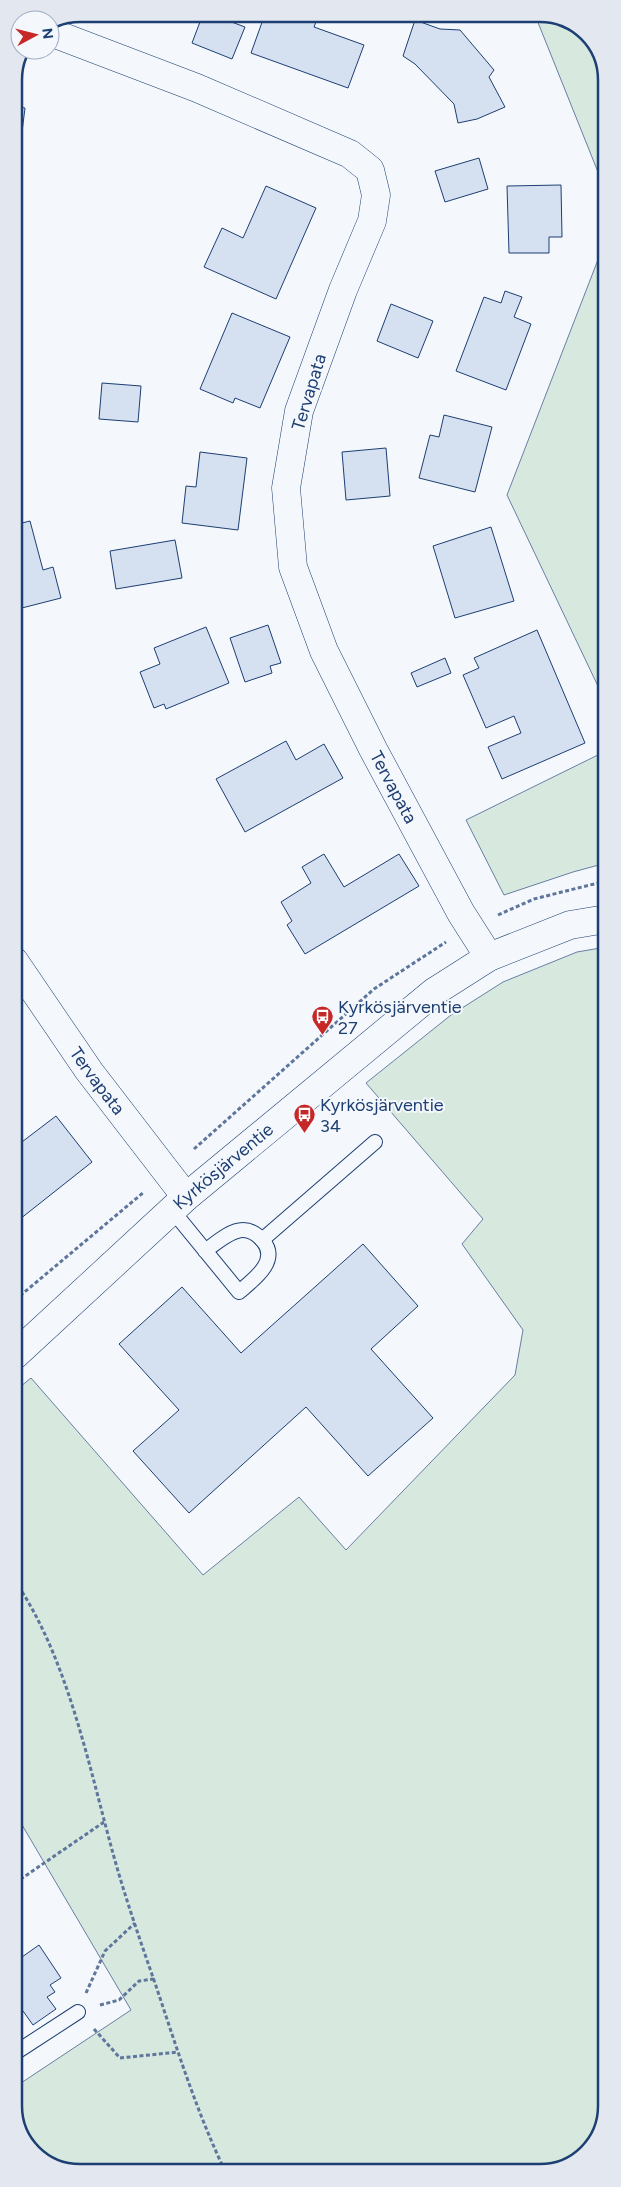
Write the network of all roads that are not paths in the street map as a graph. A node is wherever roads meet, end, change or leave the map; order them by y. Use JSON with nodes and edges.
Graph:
{"nodes":[{"id":1,"x":60,"y":36,"type":"edge"},
{"id":2,"x":598,"y":920,"type":"edge"},
{"id":3,"x":489,"y":957,"type":"junction"},
{"id":4,"x":23,"y":974,"type":"edge"},
{"id":5,"x":375,"y":1142,"type":"dead end"},
{"id":6,"x":179,"y":1204,"type":"junction"},
{"id":7,"x":262,"y":1240,"type":"junction"},
{"id":8,"x":205,"y":1251,"type":"junction"},
{"id":9,"x":23,"y":1348,"type":"edge"},
{"id":10,"x":78,"y":2012,"type":"road end"},
{"id":11,"x":23,"y":2048,"type":"edge"}],
"edges":[{"from":1,"to":3,"type":"street","name":"Tervapata"},
{"from":2,"to":3,"type":"street","name":"Kyrkösjärventie"},
{"from":3,"to":6,"type":"street","name":"Kyrkösjärventie"},
{"from":4,"to":6,"type":"street","name":"Tervapata"},
{"from":5,"to":7,"type":"lane"},
{"from":6,"to":8,"type":"lane"},
{"from":6,"to":9,"type":"street","name":"Kyrkösjärventie"},
{"from":7,"to":8,"type":"lane"},
{"from":7,"to":8,"type":"lane"},
{"from":10,"to":11,"type":"lane"}]}
